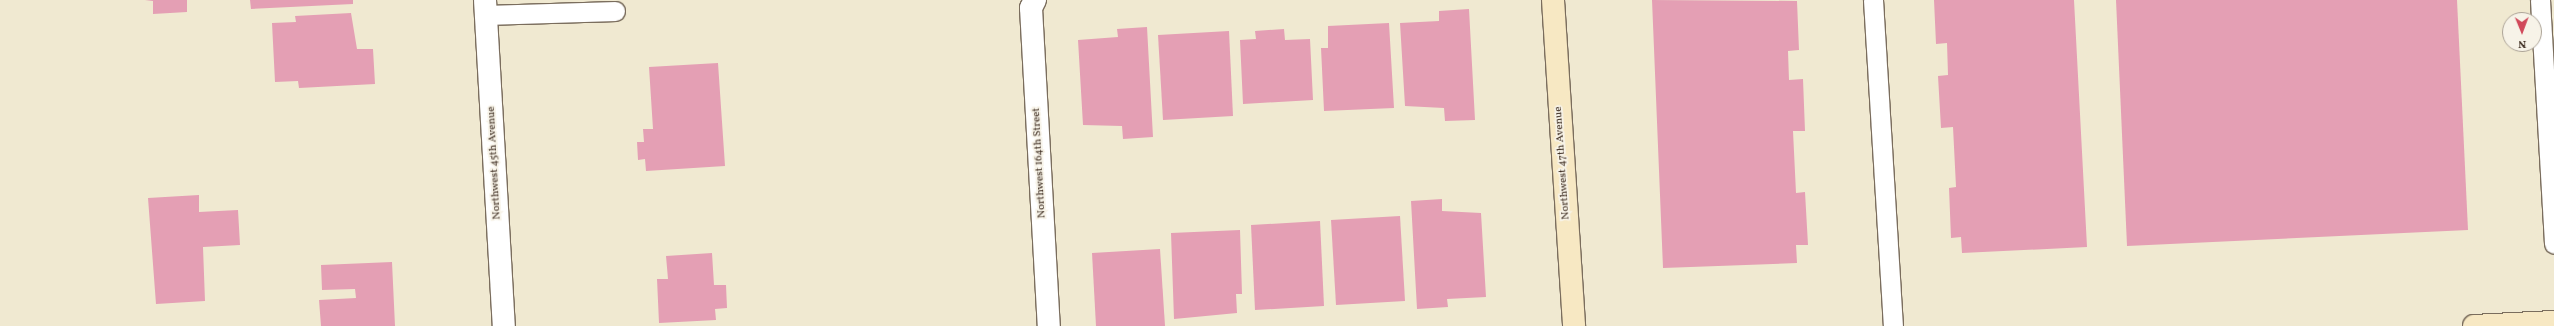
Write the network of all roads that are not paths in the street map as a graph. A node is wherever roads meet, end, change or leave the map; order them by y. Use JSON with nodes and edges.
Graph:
{"nodes":[{"id":1,"x":1553,"y":0,"type":"edge"},
{"id":2,"x":1873,"y":0,"type":"edge"},
{"id":3,"x":2540,"y":0,"type":"edge"},
{"id":4,"x":1032,"y":3,"type":"edge"},
{"id":5,"x":486,"y":7,"type":"edge"},
{"id":6,"x":615,"y":10,"type":"dead end"},
{"id":7,"x":2549,"y":67,"type":"edge"},
{"id":8,"x":2554,"y":244,"type":"edge"},
{"id":9,"x":2554,"y":322,"type":"edge"},
{"id":10,"x":504,"y":326,"type":"edge"},
{"id":11,"x":1049,"y":326,"type":"edge"},
{"id":12,"x":1574,"y":326,"type":"edge"},
{"id":13,"x":1893,"y":326,"type":"edge"},
{"id":14,"x":2474,"y":326,"type":"edge"}],
"edges":[{"from":1,"to":12,"type":"street","name":"Northwest 47th Avenue"},
{"from":2,"to":13,"type":"lane"},
{"from":3,"to":7,"type":"lane"},
{"from":4,"to":11,"type":"street","name":"Northwest 164th Street"},
{"from":5,"to":6,"type":"lane"},
{"from":5,"to":10,"type":"street","name":"Northwest 45th Avenue"},
{"from":7,"to":8,"type":"lane"},
{"from":9,"to":14,"type":"street"}]}
